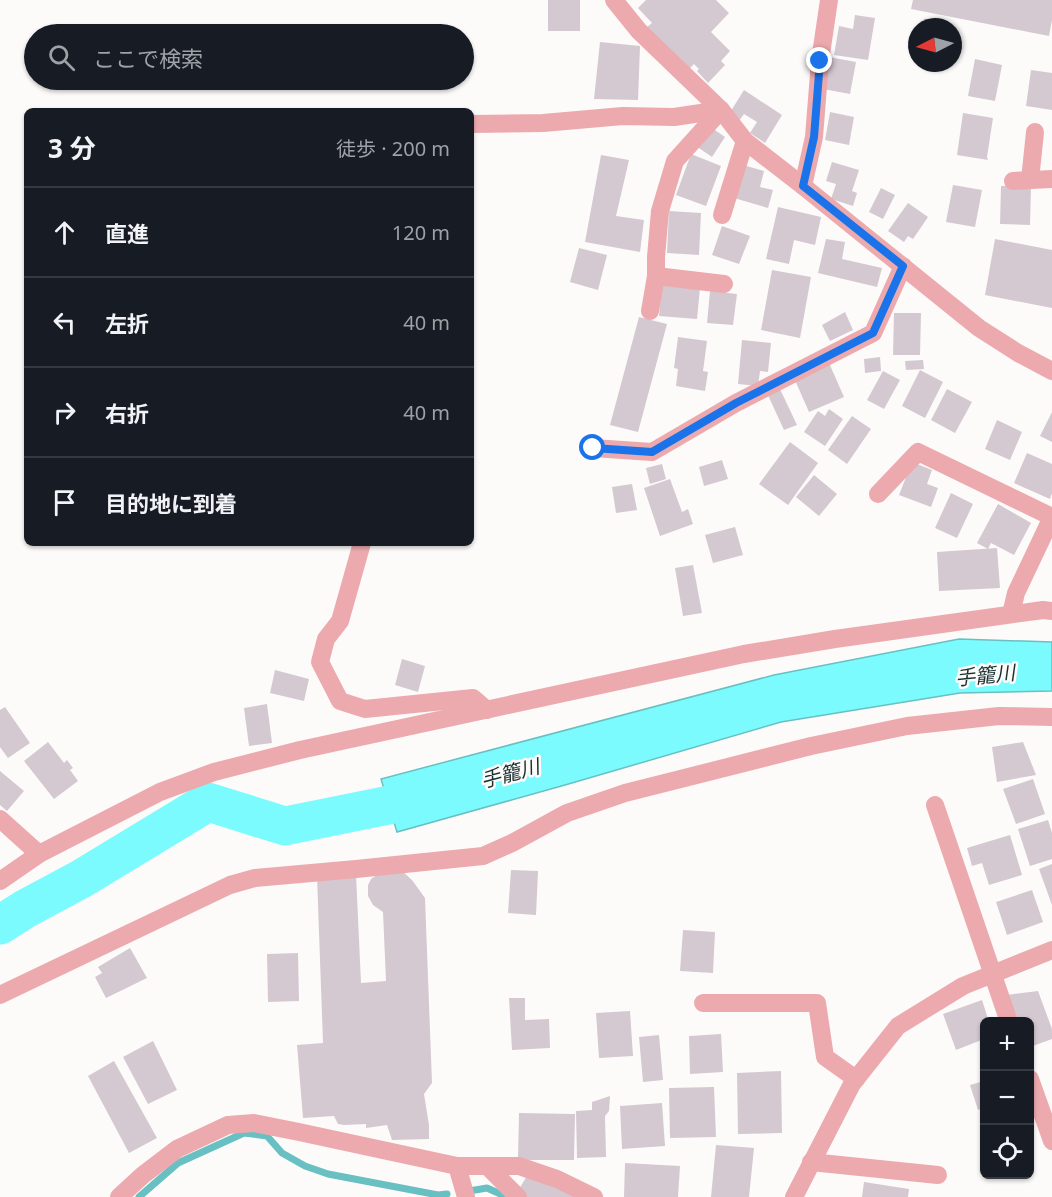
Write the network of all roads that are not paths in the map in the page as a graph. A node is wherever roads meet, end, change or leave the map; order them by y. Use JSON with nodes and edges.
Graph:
{"nodes":[{"id":1,"x":614,"y":0,"type":"edge"},
{"id":2,"x":829,"y":0,"type":"edge"},
{"id":3,"x":721,"y":110,"type":"junction"},
{"id":4,"x":474,"y":124,"type":"edge"},
{"id":5,"x":1035,"y":132,"type":"dead end"},
{"id":6,"x":745,"y":141,"type":"junction"},
{"id":7,"x":1052,"y":179,"type":"edge"},
{"id":8,"x":803,"y":186,"type":"junction"},
{"id":9,"x":722,"y":215,"type":"dead end"},
{"id":10,"x":903,"y":266,"type":"junction"},
{"id":11,"x":656,"y":276,"type":"junction"},
{"id":12,"x":724,"y":284,"type":"dead end"},
{"id":13,"x":650,"y":311,"type":"dead end"},
{"id":14,"x":1052,"y":371,"type":"edge"},
{"id":15,"x":593,"y":448,"type":"dead end"},
{"id":16,"x":878,"y":494,"type":"dead end"},
{"id":17,"x":361,"y":546,"type":"edge"},
{"id":18,"x":1052,"y":610,"type":"edge"},
{"id":19,"x":1011,"y":614,"type":"junction"},
{"id":20,"x":487,"y":710,"type":"junction"},
{"id":21,"x":1052,"y":717,"type":"edge"},
{"id":22,"x":934,"y":805,"type":"dead end"},
{"id":23,"x":0,"y":819,"type":"edge"},
{"id":24,"x":39,"y":854,"type":"junction"},
{"id":25,"x":0,"y":881,"type":"edge"},
{"id":26,"x":1052,"y":950,"type":"edge"},
{"id":27,"x":993,"y":974,"type":"junction"},
{"id":28,"x":0,"y":995,"type":"edge"},
{"id":29,"x":703,"y":1003,"type":"dead end"},
{"id":30,"x":1007,"y":1017,"type":"edge"},
{"id":31,"x":856,"y":1079,"type":"junction"},
{"id":32,"x":1034,"y":1092,"type":"edge"},
{"id":33,"x":1052,"y":1141,"type":"edge"},
{"id":34,"x":811,"y":1162,"type":"junction"},
{"id":35,"x":457,"y":1166,"type":"junction"},
{"id":36,"x":487,"y":1166,"type":"junction"},
{"id":37,"x":938,"y":1175,"type":"dead end"},
{"id":38,"x":119,"y":1197,"type":"edge"},
{"id":39,"x":466,"y":1197,"type":"edge"},
{"id":40,"x":518,"y":1197,"type":"edge"},
{"id":41,"x":594,"y":1197,"type":"edge"},
{"id":42,"x":794,"y":1197,"type":"edge"}],
"edges":[{"from":1,"to":3,"type":"street"},
{"from":2,"to":8,"type":"street"},
{"from":3,"to":4,"type":"street"},
{"from":3,"to":6,"type":"street"},
{"from":3,"to":11,"type":"street"},
{"from":5,"to":7,"type":"street"},
{"from":6,"to":8,"type":"street"},
{"from":6,"to":9,"type":"street"},
{"from":8,"to":10,"type":"street"},
{"from":10,"to":14,"type":"street"},
{"from":10,"to":15,"type":"street"},
{"from":11,"to":12,"type":"street"},
{"from":11,"to":13,"type":"street"},
{"from":16,"to":19,"type":"street"},
{"from":17,"to":20,"type":"street"},
{"from":18,"to":19,"type":"street"},
{"from":19,"to":20,"type":"street"},
{"from":20,"to":24,"type":"street"},
{"from":21,"to":28,"type":"street"},
{"from":22,"to":27,"type":"street"},
{"from":23,"to":24,"type":"street"},
{"from":24,"to":25,"type":"street"},
{"from":26,"to":27,"type":"street"},
{"from":27,"to":30,"type":"street"},
{"from":27,"to":31,"type":"street"},
{"from":29,"to":31,"type":"street"},
{"from":31,"to":34,"type":"street"},
{"from":32,"to":33,"type":"street"},
{"from":34,"to":37,"type":"street"},
{"from":34,"to":42,"type":"street"},
{"from":35,"to":36,"type":"street"},
{"from":35,"to":38,"type":"street"},
{"from":35,"to":39,"type":"street"},
{"from":36,"to":40,"type":"street"},
{"from":36,"to":41,"type":"street"}]}
